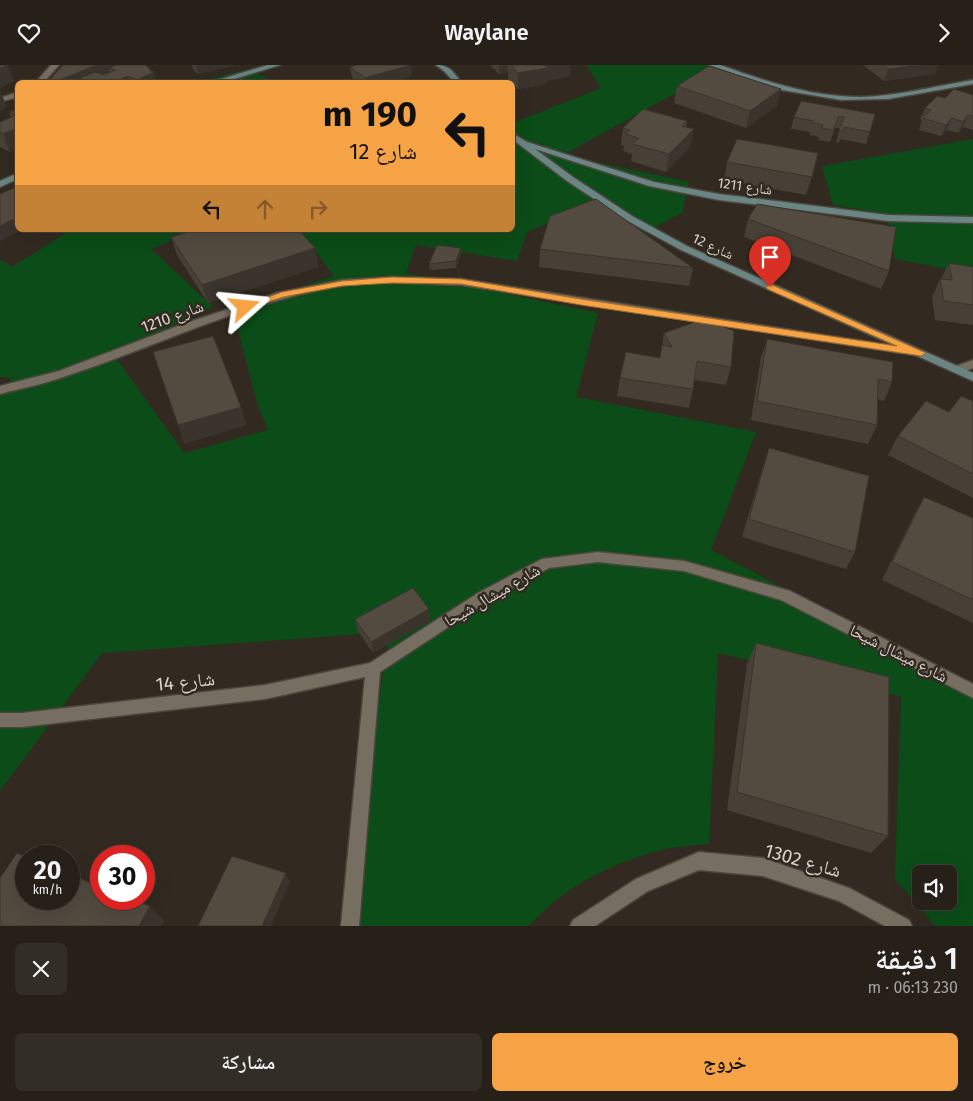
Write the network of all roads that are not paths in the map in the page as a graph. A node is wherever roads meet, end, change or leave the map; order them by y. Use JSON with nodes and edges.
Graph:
{"nodes":[{"id":1,"x":55,"y":65,"type":"edge"},
{"id":2,"x":276,"y":65,"type":"edge"},
{"id":3,"x":440,"y":65,"type":"edge"},
{"id":4,"x":712,"y":65,"type":"edge"},
{"id":5,"x":41,"y":80,"type":"edge"},
{"id":6,"x":222,"y":80,"type":"edge"},
{"id":7,"x":456,"y":80,"type":"edge"},
{"id":8,"x":973,"y":82,"type":"edge"},
{"id":9,"x":15,"y":95,"type":"edge"},
{"id":10,"x":0,"y":100,"type":"edge"},
{"id":11,"x":516,"y":138,"type":"edge"},
{"id":12,"x":15,"y":176,"type":"edge"},
{"id":13,"x":0,"y":184,"type":"edge"},
{"id":14,"x":973,"y":220,"type":"edge"},
{"id":15,"x":921,"y":353,"type":"junction"},
{"id":16,"x":973,"y":364,"type":"edge"},
{"id":17,"x":958,"y":370,"type":"junction"},
{"id":18,"x":973,"y":377,"type":"edge"},
{"id":19,"x":0,"y":390,"type":"edge"},
{"id":20,"x":373,"y":669,"type":"junction"},
{"id":21,"x":973,"y":691,"type":"edge"},
{"id":22,"x":0,"y":721,"type":"edge"},
{"id":23,"x":350,"y":926,"type":"edge"},
{"id":24,"x":579,"y":926,"type":"edge"},
{"id":25,"x":903,"y":926,"type":"edge"}],
"edges":[{"from":1,"to":5,"type":"street"},
{"from":2,"to":6,"type":"main road"},
{"from":3,"to":7,"type":"main road"},
{"from":4,"to":8,"type":"main road"},
{"from":9,"to":10,"type":"street"},
{"from":11,"to":14,"type":"main road","name":"شارع 1211"},
{"from":11,"to":15,"type":"main road","name":"شارع 12"},
{"from":12,"to":13,"type":"main road"},
{"from":15,"to":17,"type":"main road","name":"شارع 12"},
{"from":15,"to":19,"type":"street","name":"شارع 1210"},
{"from":16,"to":17,"type":"street"},
{"from":17,"to":18,"type":"main road","name":"شارع 12"},
{"from":20,"to":21,"type":"street","name":"شارع ميشال شيحا"},
{"from":20,"to":22,"type":"street","name":"شارع 14"},
{"from":20,"to":23,"type":"street"},
{"from":24,"to":25,"type":"street","name":"شارع 1302"}]}
